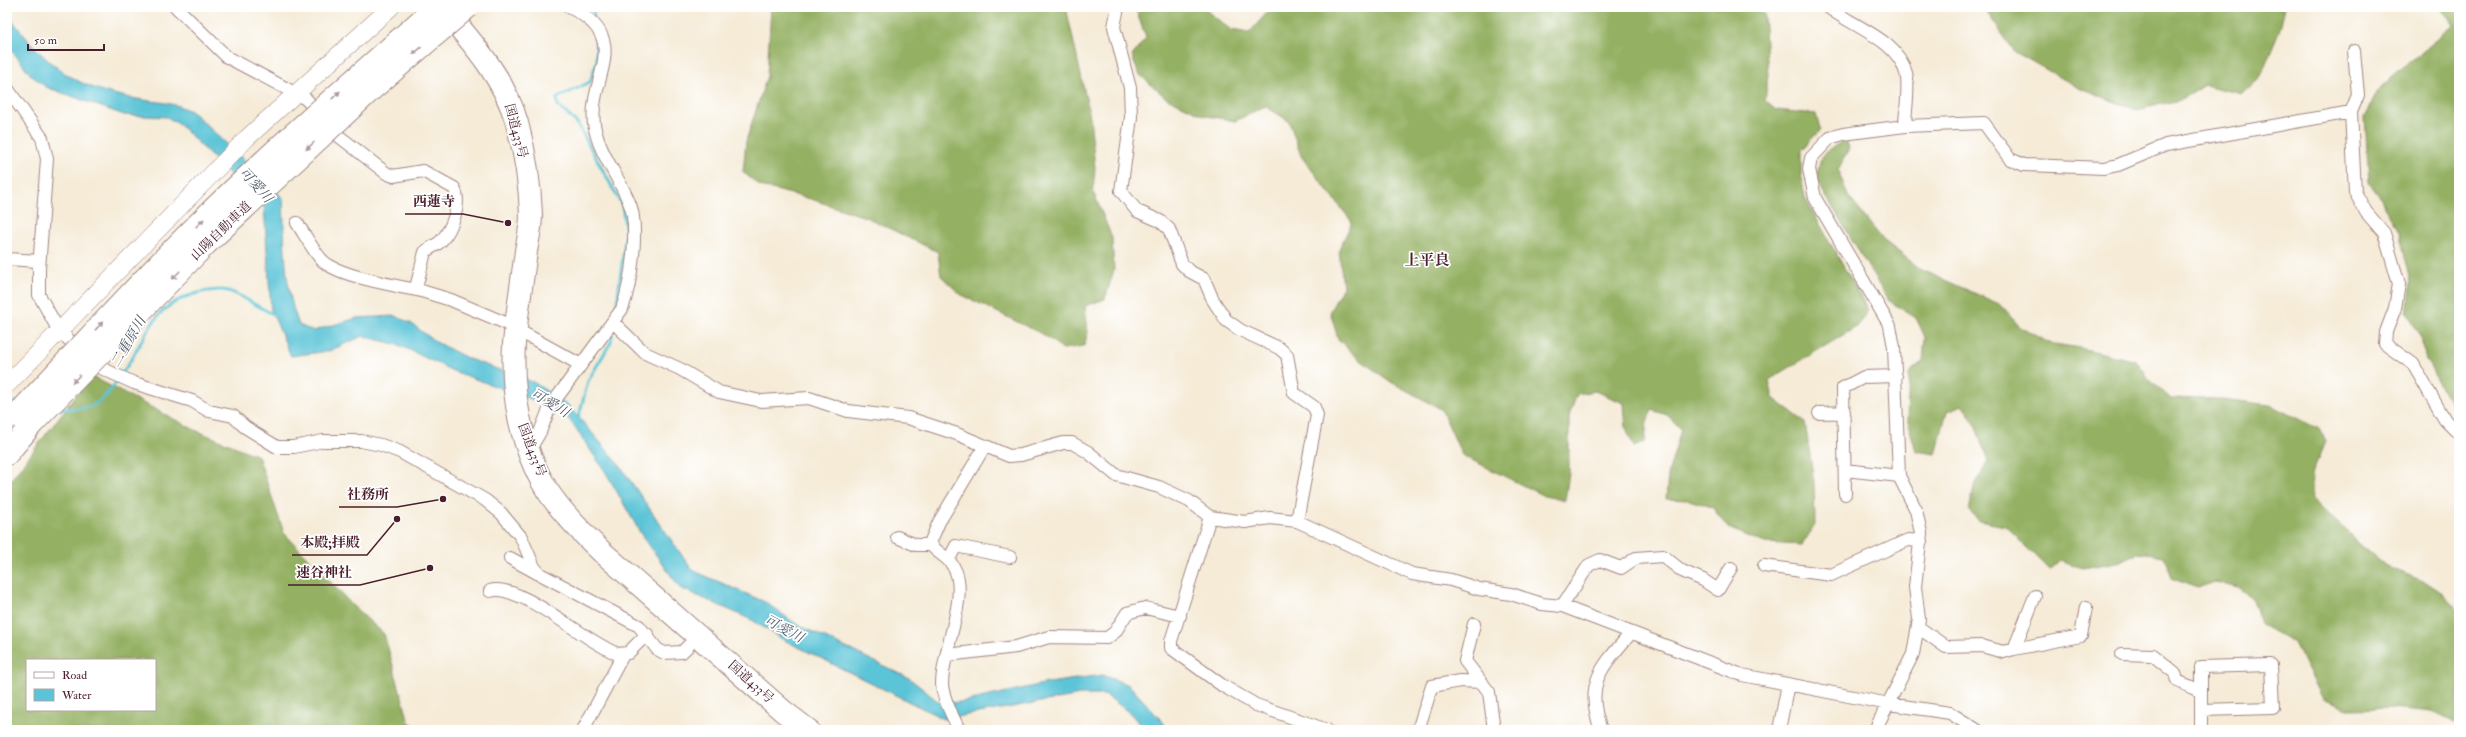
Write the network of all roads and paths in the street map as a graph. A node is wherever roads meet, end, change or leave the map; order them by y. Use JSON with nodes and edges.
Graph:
{"nodes":[{"id":1,"x":176,"y":7,"type":"edge"},
{"id":2,"x":391,"y":7,"type":"edge"},
{"id":3,"x":424,"y":7,"type":"edge"},
{"id":4,"x":436,"y":7,"type":"edge"},
{"id":5,"x":442,"y":7,"type":"edge"},
{"id":6,"x":468,"y":7,"type":"edge"},
{"id":7,"x":569,"y":7,"type":"edge"},
{"id":8,"x":1118,"y":7,"type":"edge"},
{"id":9,"x":1828,"y":7,"type":"edge"},
{"id":10,"x":2354,"y":51,"type":"dead end"},
{"id":11,"x":7,"y":88,"type":"edge"},
{"id":12,"x":296,"y":94,"type":"junction"},
{"id":13,"x":2351,"y":112,"type":"junction"},
{"id":14,"x":1905,"y":126,"type":"junction"},
{"id":15,"x":297,"y":223,"type":"dead end"},
{"id":16,"x":7,"y":259,"type":"edge"},
{"id":17,"x":39,"y":262,"type":"junction"},
{"id":18,"x":421,"y":291,"type":"junction"},
{"id":19,"x":613,"y":322,"type":"junction"},
{"id":20,"x":509,"y":325,"type":"junction"},
{"id":21,"x":59,"y":331,"type":"junction"},
{"id":22,"x":581,"y":365,"type":"junction"},
{"id":23,"x":1896,"y":376,"type":"junction"},
{"id":24,"x":7,"y":385,"type":"edge"},
{"id":25,"x":510,"y":395,"type":"junction"},
{"id":26,"x":1844,"y":412,"type":"junction"},
{"id":27,"x":1819,"y":413,"type":"dead end"},
{"id":28,"x":18,"y":423,"type":"edge"},
{"id":29,"x":2459,"y":434,"type":"edge"},
{"id":30,"x":985,"y":446,"type":"junction"},
{"id":31,"x":529,"y":451,"type":"junction"},
{"id":32,"x":7,"y":454,"type":"edge"},
{"id":33,"x":1845,"y":470,"type":"junction"},
{"id":34,"x":1899,"y":476,"type":"junction"},
{"id":35,"x":1845,"y":494,"type":"dead end"},
{"id":36,"x":1210,"y":517,"type":"junction"},
{"id":37,"x":1297,"y":521,"type":"junction"},
{"id":38,"x":897,"y":537,"type":"dead end"},
{"id":39,"x":1921,"y":541,"type":"junction"},
{"id":40,"x":931,"y":545,"type":"junction"},
{"id":41,"x":1010,"y":557,"type":"dead end"},
{"id":42,"x":510,"y":558,"type":"dead end"},
{"id":43,"x":949,"y":559,"type":"junction"},
{"id":44,"x":1764,"y":566,"type":"dead end"},
{"id":45,"x":1731,"y":568,"type":"dead end"},
{"id":46,"x":540,"y":574,"type":"junction"},
{"id":47,"x":490,"y":591,"type":"dead end"},
{"id":48,"x":2035,"y":596,"type":"dead end"},
{"id":49,"x":1562,"y":606,"type":"junction"},
{"id":50,"x":2086,"y":607,"type":"dead end"},
{"id":51,"x":1180,"y":616,"type":"junction"},
{"id":52,"x":1474,"y":624,"type":"dead end"},
{"id":53,"x":1918,"y":627,"type":"junction"},
{"id":54,"x":1631,"y":633,"type":"junction"},
{"id":55,"x":647,"y":634,"type":"junction"},
{"id":56,"x":694,"y":641,"type":"junction"},
{"id":57,"x":2014,"y":649,"type":"junction"},
{"id":58,"x":2122,"y":654,"type":"dead end"},
{"id":59,"x":623,"y":655,"type":"junction"},
{"id":60,"x":947,"y":655,"type":"junction"},
{"id":61,"x":1482,"y":682,"type":"junction"},
{"id":62,"x":1788,"y":684,"type":"junction"},
{"id":63,"x":2201,"y":691,"type":"junction"},
{"id":64,"x":1889,"y":704,"type":"junction"},
{"id":65,"x":2201,"y":710,"type":"junction"},
{"id":66,"x":957,"y":726,"type":"edge"},
{"id":67,"x":584,"y":730,"type":"edge"},
{"id":68,"x":789,"y":730,"type":"edge"},
{"id":69,"x":808,"y":730,"type":"edge"},
{"id":70,"x":1327,"y":730,"type":"edge"},
{"id":71,"x":1418,"y":730,"type":"edge"},
{"id":72,"x":1494,"y":730,"type":"edge"},
{"id":73,"x":1602,"y":730,"type":"edge"},
{"id":74,"x":1779,"y":730,"type":"edge"},
{"id":75,"x":1875,"y":730,"type":"edge"},
{"id":76,"x":1977,"y":730,"type":"edge"},
{"id":77,"x":2201,"y":730,"type":"edge"}],
"edges":[{"from":1,"to":12,"type":"street"},
{"from":2,"to":12,"type":"street"},
{"from":3,"to":20,"type":"highway","name":"国道433号"},
{"from":28,"to":4,"type":"highway","name":"山陽自動車道","one_way":true,"bridge":true},
{"from":5,"to":20,"type":"highway","name":"国道433号"},
{"from":6,"to":28,"type":"highway","name":"山陽自動車道","one_way":true,"bridge":true},
{"from":7,"to":19,"type":"street"},
{"from":8,"to":37,"type":"street"},
{"from":9,"to":14,"type":"street"},
{"from":10,"to":13,"type":"street"},
{"from":11,"to":17,"type":"street"},
{"from":12,"to":18,"type":"street"},
{"from":12,"to":21,"type":"street"},
{"from":13,"to":14,"type":"street"},
{"from":13,"to":29,"type":"street"},
{"from":14,"to":23,"type":"street"},
{"from":15,"to":18,"type":"street"},
{"from":16,"to":17,"type":"street"},
{"from":17,"to":21,"type":"street"},
{"from":18,"to":20,"type":"street"},
{"from":19,"to":22,"type":"street"},
{"from":19,"to":30,"type":"street"},
{"from":20,"to":22,"type":"street"},
{"from":20,"to":25,"type":"highway","name":"国道433号"},
{"from":21,"to":24,"type":"street"},
{"from":21,"to":46,"type":"street"},
{"from":22,"to":31,"type":"street"},
{"from":23,"to":26,"type":"street"},
{"from":23,"to":34,"type":"street"},
{"from":25,"to":31,"type":"highway","name":"国道433号"},
{"from":25,"to":56,"type":"highway","name":"国道433号"},
{"from":26,"to":27,"type":"street"},
{"from":26,"to":33,"type":"street"},
{"from":28,"to":32,"type":"highway","name":"山陽自動車道"},
{"from":30,"to":36,"type":"street"},
{"from":30,"to":40,"type":"street"},
{"from":31,"to":56,"type":"highway","name":"国道433号"},
{"from":33,"to":34,"type":"street"},
{"from":33,"to":35,"type":"street"},
{"from":34,"to":39,"type":"street"},
{"from":36,"to":37,"type":"street"},
{"from":36,"to":51,"type":"street"},
{"from":37,"to":49,"type":"street"},
{"from":38,"to":40,"type":"street"},
{"from":39,"to":44,"type":"street"},
{"from":39,"to":53,"type":"street"},
{"from":40,"to":43,"type":"street"},
{"from":41,"to":43,"type":"street"},
{"from":42,"to":46,"type":"street"},
{"from":43,"to":60,"type":"street"},
{"from":45,"to":49,"type":"street"},
{"from":46,"to":55,"type":"street"},
{"from":47,"to":59,"type":"street"},
{"from":48,"to":57,"type":"street"},
{"from":49,"to":54,"type":"street"},
{"from":50,"to":57,"type":"street"},
{"from":51,"to":60,"type":"street"},
{"from":51,"to":70,"type":"street"},
{"from":52,"to":61,"type":"street"},
{"from":53,"to":57,"type":"street"},
{"from":53,"to":64,"type":"street"},
{"from":54,"to":62,"type":"street"},
{"from":54,"to":73,"type":"street"},
{"from":55,"to":56,"type":"street"},
{"from":55,"to":59,"type":"street"},
{"from":56,"to":68,"type":"highway","name":"国道433号"},
{"from":56,"to":69,"type":"highway","name":"国道433号"},
{"from":58,"to":63,"type":"street"},
{"from":59,"to":67,"type":"street"},
{"from":60,"to":66,"type":"street"},
{"from":61,"to":71,"type":"street"},
{"from":61,"to":72,"type":"street"},
{"from":62,"to":64,"type":"street"},
{"from":62,"to":74,"type":"street"},
{"from":63,"to":65,"type":"street"},
{"from":63,"to":65,"type":"street"},
{"from":64,"to":75,"type":"street"},
{"from":64,"to":76,"type":"street"},
{"from":65,"to":77,"type":"street"}]}
